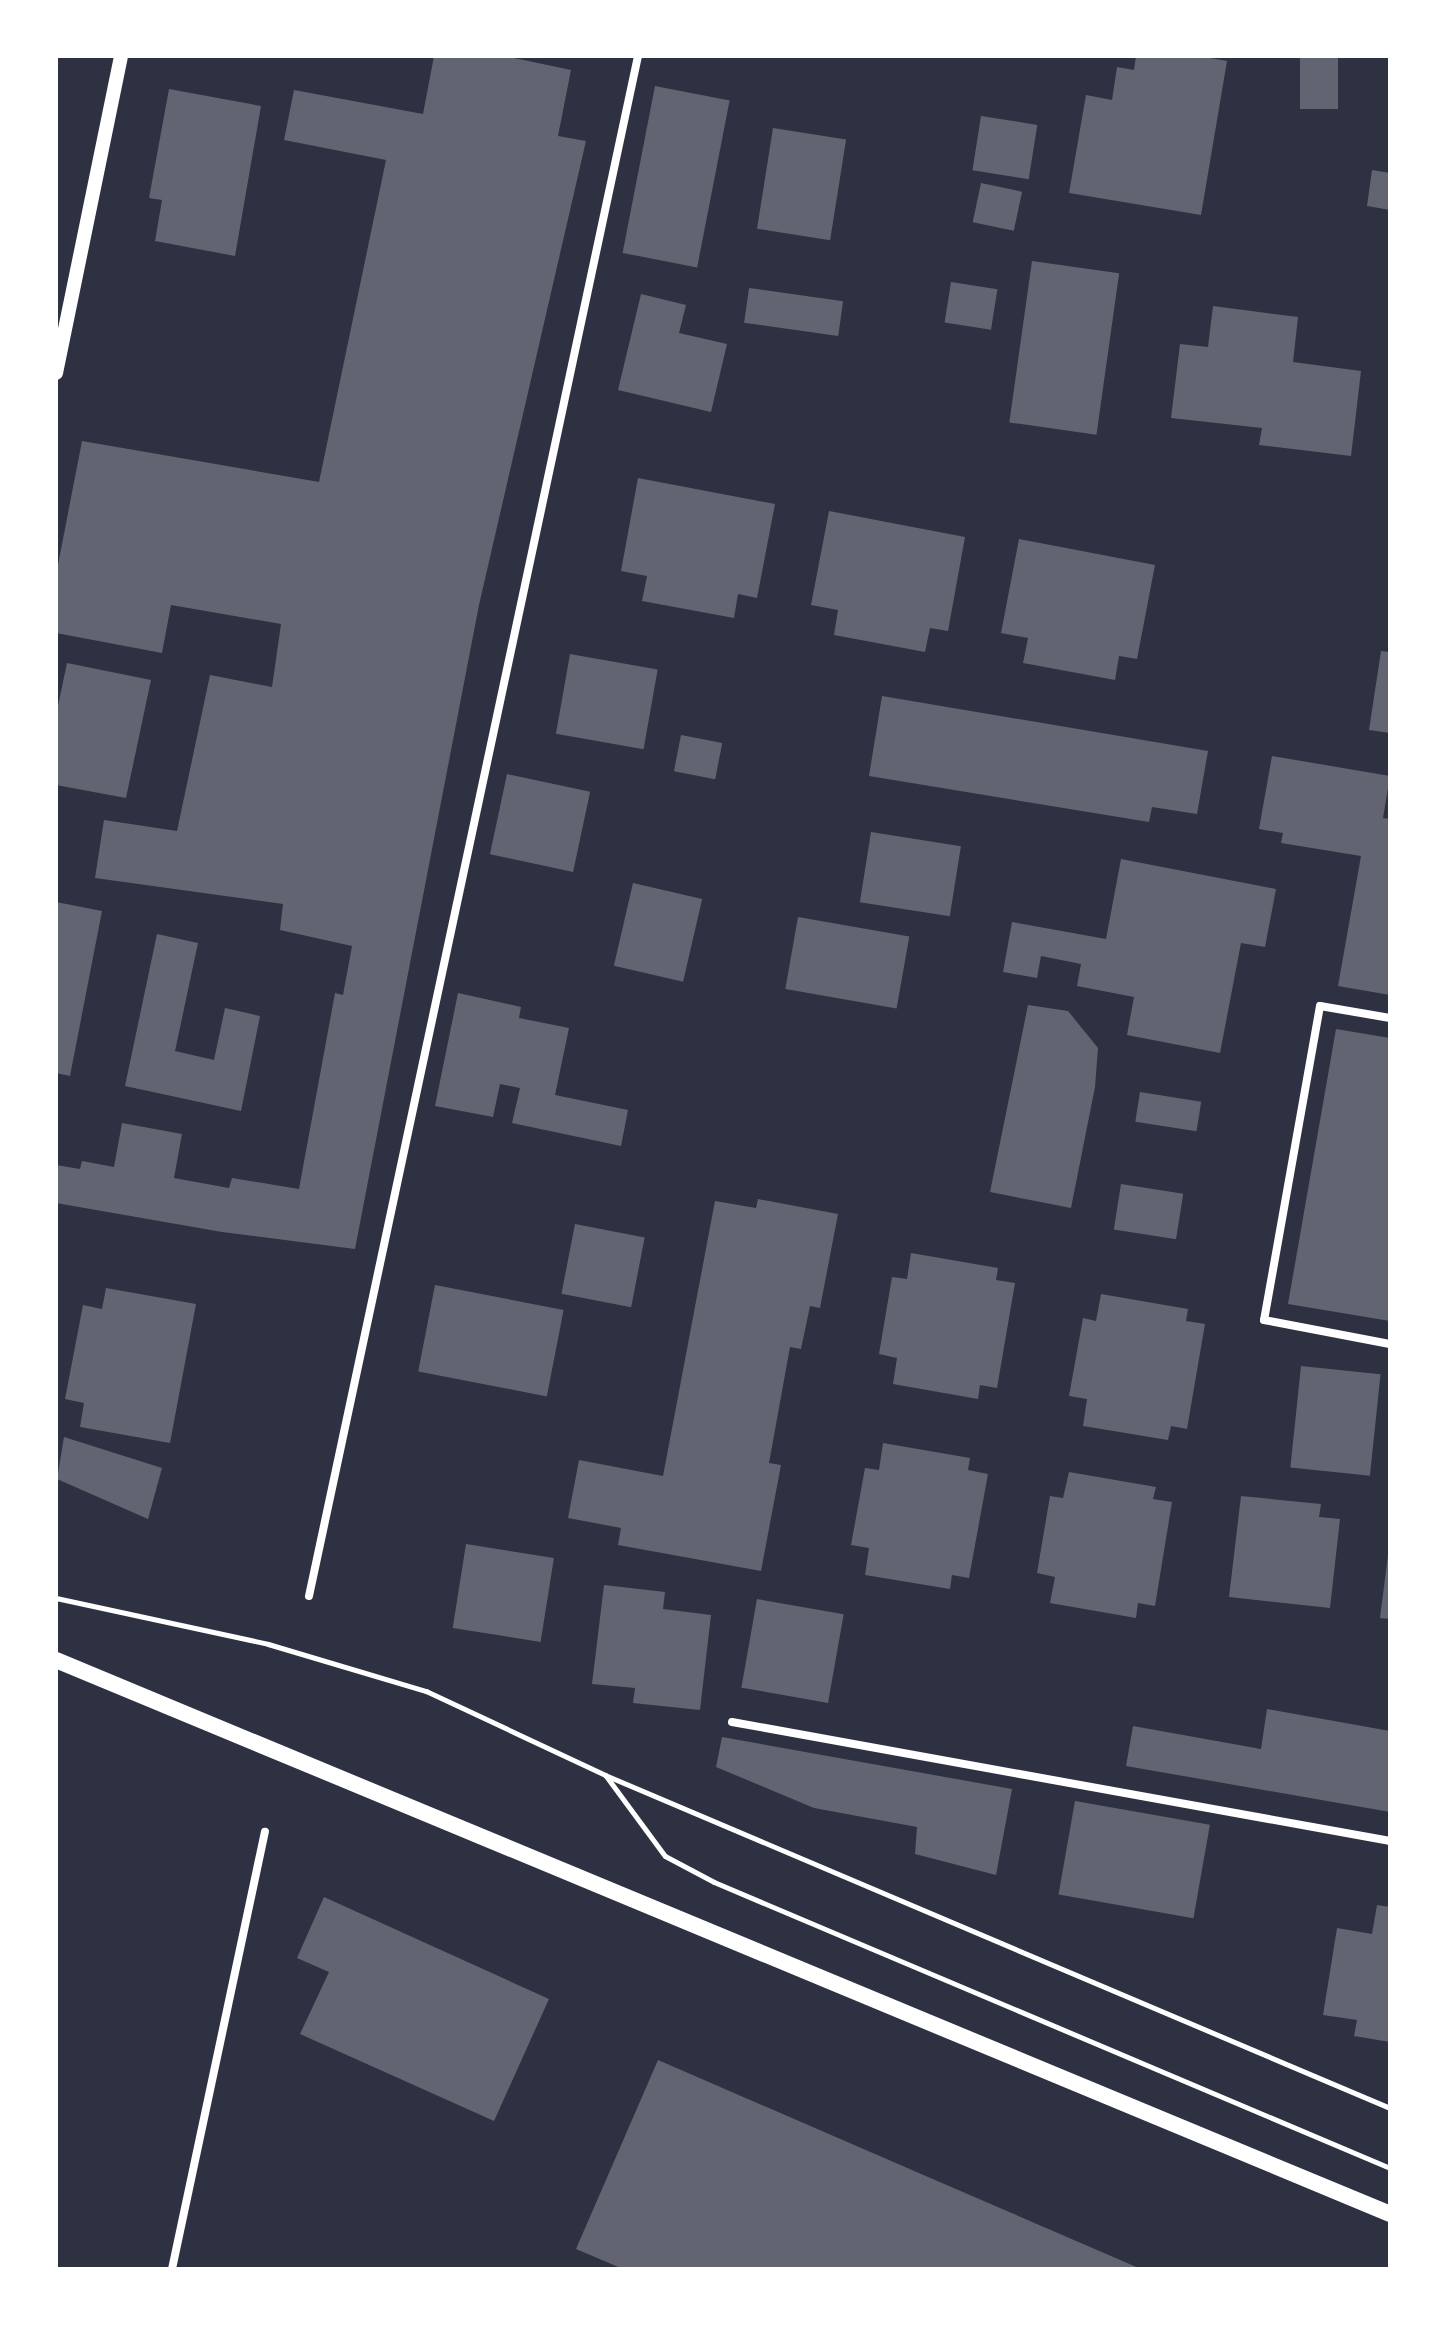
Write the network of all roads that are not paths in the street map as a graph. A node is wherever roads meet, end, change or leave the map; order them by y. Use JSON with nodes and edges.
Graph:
{"nodes":[{"id":1,"x":121,"y":56,"type":"edge"},
{"id":2,"x":638,"y":56,"type":"edge"},
{"id":3,"x":56,"y":373,"type":"edge"},
{"id":4,"x":1390,"y":1018,"type":"edge"},
{"id":5,"x":1390,"y":1344,"type":"edge"},
{"id":6,"x":309,"y":1596,"type":"dead end"},
{"id":7,"x":56,"y":1660,"type":"edge"},
{"id":8,"x":732,"y":1722,"type":"dead end"},
{"id":9,"x":265,"y":1832,"type":"dead end"},
{"id":10,"x":1390,"y":1841,"type":"edge"},
{"id":11,"x":1390,"y":2214,"type":"edge"},
{"id":12,"x":172,"y":2269,"type":"edge"}],
"edges":[{"from":1,"to":3,"type":"street"},
{"from":2,"to":6,"type":"street"},
{"from":4,"to":5,"type":"street"},
{"from":7,"to":11,"type":"main road"},
{"from":8,"to":10,"type":"street"},
{"from":9,"to":12,"type":"street"}]}
